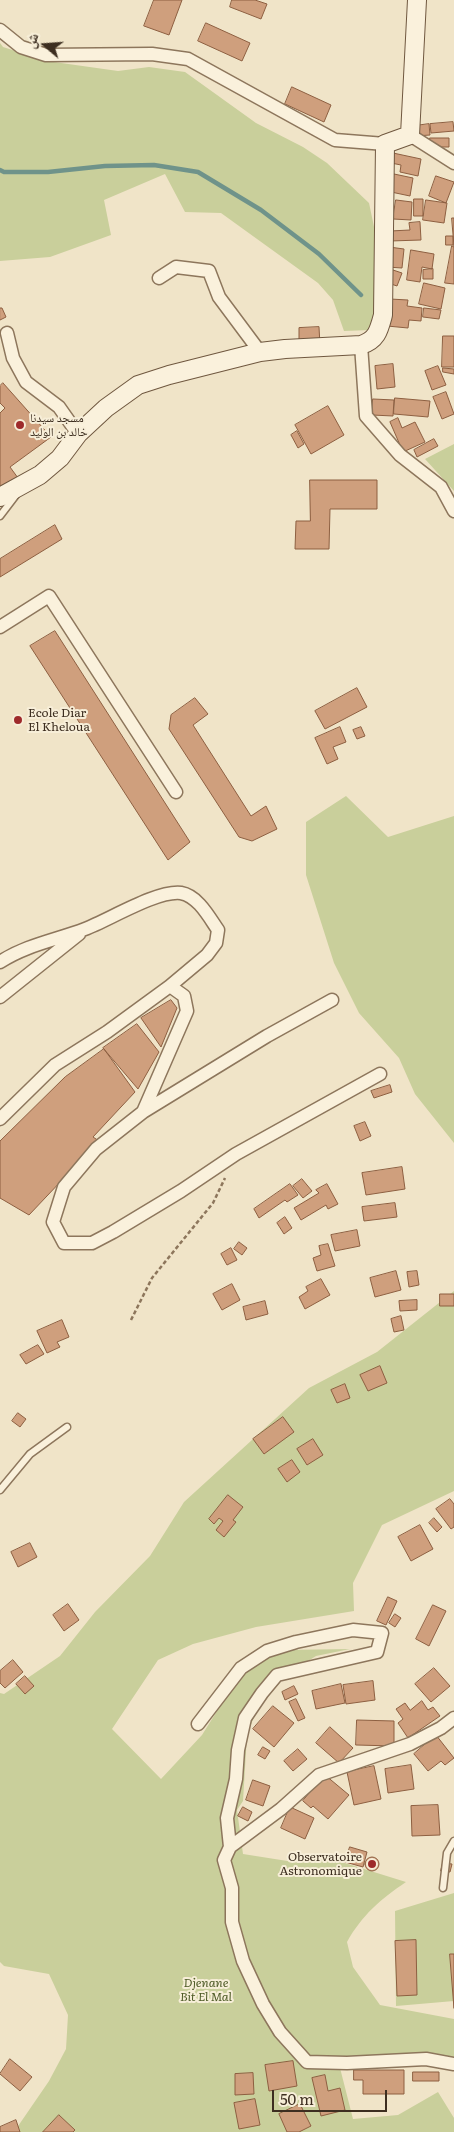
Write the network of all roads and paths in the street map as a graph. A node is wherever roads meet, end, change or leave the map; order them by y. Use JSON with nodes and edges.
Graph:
{"nodes":[{"id":1,"x":416,"y":0,"type":"edge"},
{"id":2,"x":0,"y":30,"type":"edge"},
{"id":3,"x":410,"y":135,"type":"junction"},
{"id":4,"x":385,"y":144,"type":"junction"},
{"id":5,"x":454,"y":163,"type":"edge"},
{"id":6,"x":159,"y":278,"type":"dead end"},
{"id":7,"x":7,"y":333,"type":"dead end"},
{"id":8,"x":361,"y":345,"type":"junction"},
{"id":9,"x":260,"y":352,"type":"junction"},
{"id":10,"x":78,"y":434,"type":"junction"},
{"id":11,"x":25,"y":484,"type":"junction"},
{"id":12,"x":0,"y":497,"type":"edge"},
{"id":13,"x":454,"y":511,"type":"edge"},
{"id":14,"x":0,"y":516,"type":"edge"},
{"id":15,"x":0,"y":627,"type":"edge"},
{"id":16,"x":176,"y":792,"type":"dead end"},
{"id":17,"x":85,"y":930,"type":"junction"},
{"id":18,"x":0,"y":962,"type":"edge"},
{"id":19,"x":170,"y":986,"type":"junction"},
{"id":20,"x":0,"y":997,"type":"edge"},
{"id":21,"x":332,"y":1000,"type":"dead end"},
{"id":22,"x":380,"y":1074,"type":"dead end"},
{"id":23,"x":143,"y":1112,"type":"junction"},
{"id":24,"x":0,"y":1119,"type":"edge"},
{"id":25,"x":236,"y":1154,"type":"junction"},
{"id":26,"x":131,"y":1320,"type":"dead end"},
{"id":27,"x":67,"y":1427,"type":"dead end"},
{"id":28,"x":0,"y":1490,"type":"edge"},
{"id":29,"x":454,"y":1718,"type":"edge"},
{"id":30,"x":198,"y":1724,"type":"dead end"},
{"id":31,"x":454,"y":1841,"type":"edge"},
{"id":32,"x":230,"y":1847,"type":"junction"},
{"id":33,"x":443,"y":1888,"type":"dead end"},
{"id":34,"x":454,"y":2064,"type":"edge"}],
"edges":[{"from":1,"to":3,"type":"street"},
{"from":2,"to":4,"type":"street"},
{"from":3,"to":4,"type":"street"},
{"from":3,"to":5,"type":"street"},
{"from":4,"to":8,"type":"street"},
{"from":6,"to":9,"type":"street"},
{"from":7,"to":10,"type":"street"},
{"from":8,"to":9,"type":"street"},
{"from":8,"to":13,"type":"street"},
{"from":9,"to":10,"type":"street"},
{"from":10,"to":11,"type":"street"},
{"from":11,"to":12,"type":"street"},
{"from":11,"to":14,"type":"lane"},
{"from":15,"to":16,"type":"street"},
{"from":17,"to":18,"type":"street"},
{"from":17,"to":19,"type":"street"},
{"from":17,"to":20,"type":"street"},
{"from":19,"to":23,"type":"street"},
{"from":19,"to":24,"type":"street"},
{"from":21,"to":23,"type":"street"},
{"from":22,"to":25,"type":"street"},
{"from":23,"to":25,"type":"street"},
{"from":25,"to":26,"type":"path"},
{"from":27,"to":28,"type":"lane"},
{"from":29,"to":32,"type":"street"},
{"from":30,"to":32,"type":"street"},
{"from":31,"to":33,"type":"lane"},
{"from":32,"to":34,"type":"street"}]}
